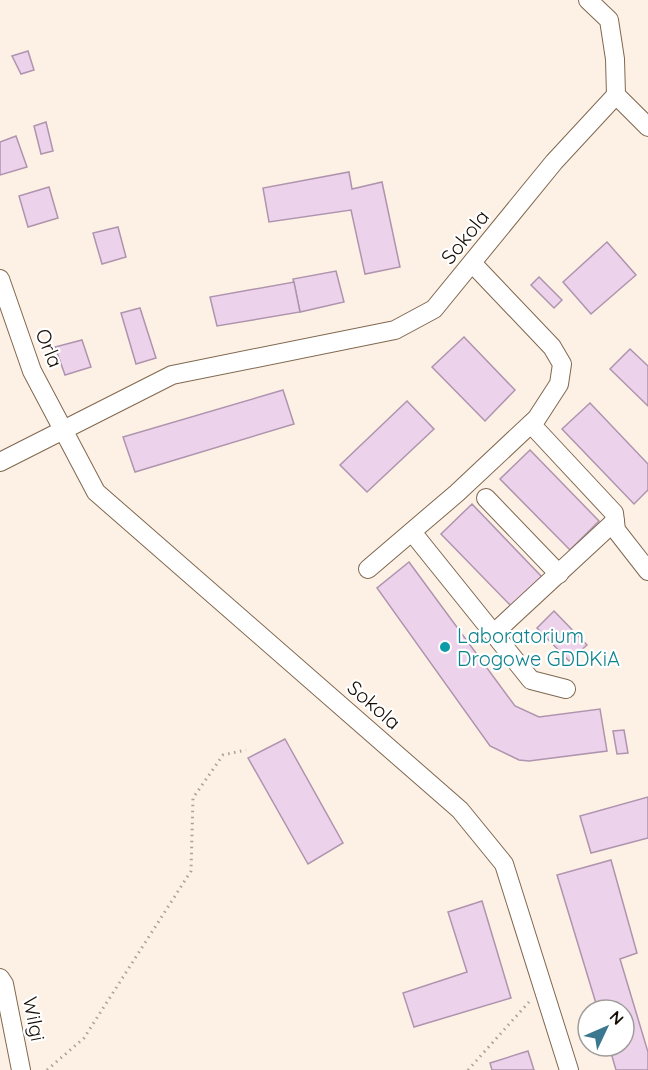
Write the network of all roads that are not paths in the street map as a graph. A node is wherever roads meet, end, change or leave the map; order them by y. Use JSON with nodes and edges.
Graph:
{"nodes":[{"id":1,"x":588,"y":0,"type":"edge"},
{"id":2,"x":616,"y":95,"type":"junction"},
{"id":3,"x":648,"y":128,"type":"edge"},
{"id":4,"x":472,"y":264,"type":"junction"},
{"id":5,"x":0,"y":279,"type":"edge"},
{"id":6,"x":531,"y":424,"type":"junction"},
{"id":7,"x":65,"y":430,"type":"junction"},
{"id":8,"x":0,"y":462,"type":"edge"},
{"id":9,"x":486,"y":498,"type":"dead end"},
{"id":10,"x":615,"y":521,"type":"junction"},
{"id":11,"x":411,"y":532,"type":"junction"},
{"id":12,"x":368,"y":569,"type":"dead end"},
{"id":13,"x":648,"y":571,"type":"edge"},
{"id":14,"x":559,"y":574,"type":"junction"},
{"id":15,"x":494,"y":633,"type":"junction"},
{"id":16,"x":566,"y":689,"type":"dead end"},
{"id":17,"x":0,"y":978,"type":"edge"},
{"id":18,"x":21,"y":1070,"type":"edge"},
{"id":19,"x":570,"y":1070,"type":"edge"}],
"edges":[{"from":1,"to":2,"type":"street"},
{"from":2,"to":3,"type":"street"},
{"from":2,"to":4,"type":"street","name":"Sokola"},
{"from":4,"to":6,"type":"street"},
{"from":4,"to":7,"type":"street","name":"Sokola"},
{"from":5,"to":7,"type":"street","name":"Orla"},
{"from":6,"to":10,"type":"street"},
{"from":6,"to":11,"type":"street"},
{"from":7,"to":8,"type":"street","name":"Sokola"},
{"from":7,"to":19,"type":"street","name":"Sokola"},
{"from":9,"to":14,"type":"street"},
{"from":10,"to":13,"type":"street"},
{"from":10,"to":14,"type":"street"},
{"from":11,"to":12,"type":"street"},
{"from":11,"to":15,"type":"street"},
{"from":14,"to":15,"type":"street"},
{"from":15,"to":16,"type":"street"},
{"from":17,"to":18,"type":"street","name":"Wilgi"}]}
